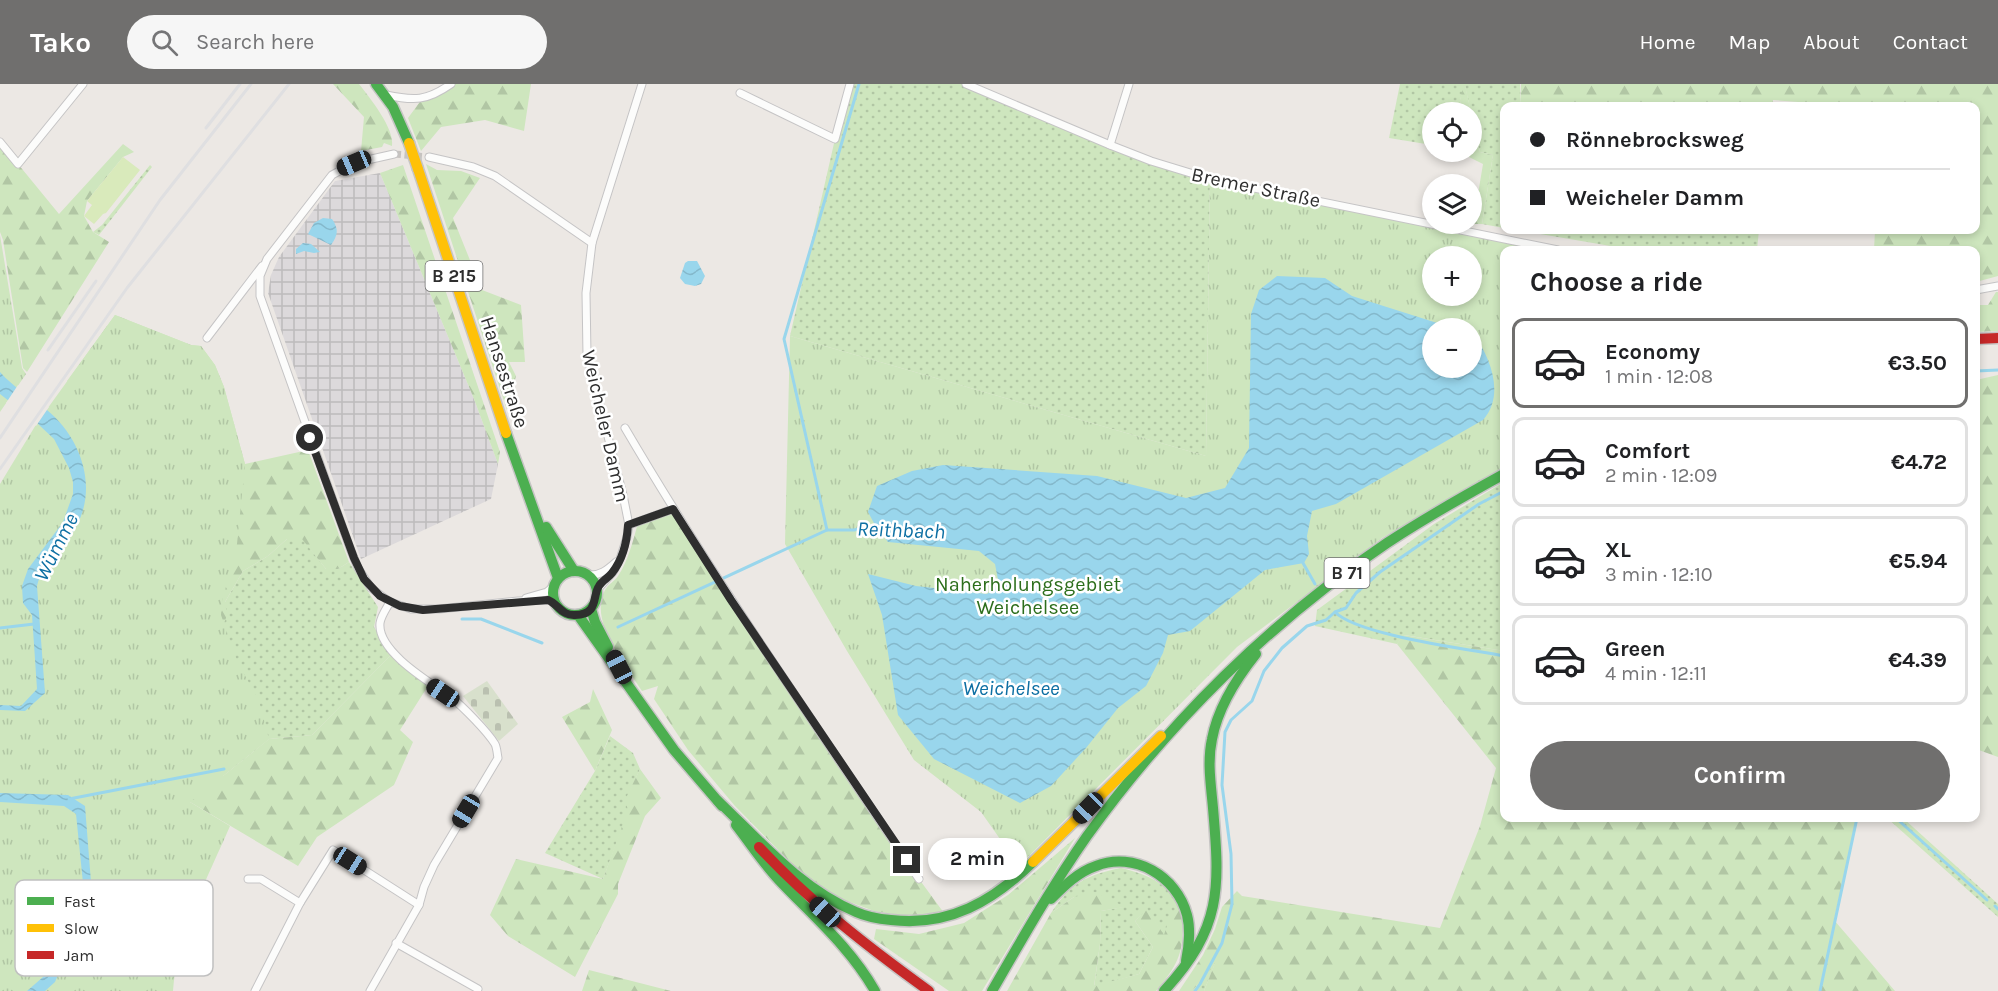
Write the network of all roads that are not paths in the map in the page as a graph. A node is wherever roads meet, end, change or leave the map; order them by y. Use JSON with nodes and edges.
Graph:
{"nodes":[{"id":1,"x":83,"y":84,"type":"edge"},
{"id":2,"x":376,"y":84,"type":"edge"},
{"id":3,"x":452,"y":84,"type":"edge"},
{"id":4,"x":642,"y":84,"type":"edge"},
{"id":5,"x":850,"y":84,"type":"edge"},
{"id":6,"x":966,"y":84,"type":"edge"},
{"id":7,"x":1129,"y":84,"type":"edge"},
{"id":8,"x":740,"y":93,"type":"dead end"},
{"id":9,"x":386,"y":95,"type":"junction"},
{"id":10,"x":0,"y":141,"type":"edge"},
{"id":11,"x":1110,"y":146,"type":"junction"},
{"id":12,"x":394,"y":154,"type":"tunnel mouth"},
{"id":13,"x":429,"y":157,"type":"tunnel mouth"},
{"id":14,"x":592,"y":243,"type":"junction"},
{"id":15,"x":1538,"y":246,"type":"edge"},
{"id":16,"x":267,"y":259,"type":"junction"},
{"id":17,"x":1998,"y":286,"type":"edge"},
{"id":18,"x":1980,"y":289,"type":"edge"},
{"id":19,"x":207,"y":338,"type":"dead end"},
{"id":20,"x":1998,"y":338,"type":"edge"},
{"id":21,"x":1980,"y":339,"type":"edge"},
{"id":22,"x":625,"y":428,"type":"dead end"},
{"id":23,"x":1500,"y":476,"type":"edge"},
{"id":24,"x":534,"y":506,"type":"junction"},
{"id":25,"x":673,"y":509,"type":"junction"},
{"id":26,"x":628,"y":525,"type":"junction"},
{"id":27,"x":620,"y":559,"type":"junction"},
{"id":28,"x":574,"y":571,"type":"junction"},
{"id":29,"x":588,"y":575,"type":"junction"},
{"id":30,"x":556,"y":582,"type":"junction"},
{"id":31,"x":597,"y":590,"type":"junction"},
{"id":32,"x":518,"y":601,"type":"junction"},
{"id":33,"x":390,"y":602,"type":"junction"},
{"id":34,"x":554,"y":602,"type":"junction"},
{"id":35,"x":591,"y":609,"type":"junction"},
{"id":36,"x":578,"y":615,"type":"junction"},
{"id":37,"x":1279,"y":626,"type":"junction"},
{"id":38,"x":626,"y":681,"type":"junction"},
{"id":39,"x":1190,"y":712,"type":"junction"},
{"id":40,"x":718,"y":801,"type":"junction"},
{"id":41,"x":249,"y":879,"type":"dead end"},
{"id":42,"x":919,"y":879,"type":"dead end"},
{"id":43,"x":300,"y":903,"type":"junction"},
{"id":44,"x":419,"y":905,"type":"junction"},
{"id":45,"x":1034,"y":917,"type":"junction"},
{"id":46,"x":396,"y":943,"type":"junction"},
{"id":47,"x":1185,"y":966,"type":"junction"},
{"id":48,"x":478,"y":990,"type":"edge"},
{"id":49,"x":255,"y":991,"type":"edge"},
{"id":50,"x":370,"y":991,"type":"edge"},
{"id":51,"x":874,"y":991,"type":"edge"},
{"id":52,"x":929,"y":991,"type":"edge"},
{"id":53,"x":992,"y":991,"type":"edge"},
{"id":54,"x":1164,"y":991,"type":"edge"}],
"edges":[{"from":1,"to":10,"type":"street"},
{"from":2,"to":9,"type":"main road","name":"Hansestraße","number":"B 215"},
{"from":3,"to":9,"type":"street"},
{"from":4,"to":14,"type":"street","name":"Weicheler Damm"},
{"from":5,"to":8,"type":"street"},
{"from":6,"to":11,"type":"street","name":"Bremer Straße"},
{"from":7,"to":11,"type":"street"},
{"from":9,"to":24,"type":"main road","name":"Hansestraße","number":"B 215","bridge":true},
{"from":11,"to":15,"type":"street","name":"Bremer Straße"},
{"from":12,"to":16,"type":"street"},
{"from":13,"to":14,"type":"street"},
{"from":14,"to":26,"type":"street","name":"Weicheler Damm"},
{"from":16,"to":19,"type":"street"},
{"from":16,"to":33,"type":"street"},
{"from":17,"to":18,"type":"street"},
{"from":20,"to":21,"type":"main road"},
{"from":22,"to":25,"type":"street","name":"Weicheler Damm"},
{"from":23,"to":37,"type":"main road","number":"B 71"},
{"from":24,"to":28,"type":"main road","name":"Hansestraße","number":"B 215"},
{"from":24,"to":30,"type":"main road","name":"Hansestraße","number":"B 215"},
{"from":25,"to":26,"type":"street","name":"Weicheler Damm"},
{"from":25,"to":42,"type":"street","name":"Weicheler Damm"},
{"from":26,"to":27,"type":"street","name":"Weicheler Damm"},
{"from":27,"to":29,"type":"street"},
{"from":27,"to":31,"type":"street","name":"Weicheler Damm"},
{"from":28,"to":29,"type":"main road"},
{"from":28,"to":30,"type":"main road"},
{"from":29,"to":31,"type":"main road"},
{"from":30,"to":32,"type":"street"},
{"from":30,"to":34,"type":"main road"},
{"from":31,"to":35,"type":"main road"},
{"from":32,"to":33,"type":"street"},
{"from":32,"to":34,"type":"street"},
{"from":33,"to":44,"type":"street"},
{"from":34,"to":36,"type":"main road"},
{"from":35,"to":36,"type":"main road"},
{"from":35,"to":38,"type":"main road"},
{"from":36,"to":38,"type":"main road"},
{"from":37,"to":39,"type":"main road","number":"B 71"},
{"from":37,"to":47,"type":"main road"},
{"from":38,"to":40,"type":"main road"},
{"from":39,"to":40,"type":"main road"},
{"from":39,"to":45,"type":"main road","number":"B 71"},
{"from":40,"to":51,"type":"main road"},
{"from":40,"to":52,"type":"main road"},
{"from":41,"to":43,"type":"street"},
{"from":43,"to":44,"type":"street"},
{"from":43,"to":49,"type":"street"},
{"from":44,"to":46,"type":"street"},
{"from":45,"to":47,"type":"main road"},
{"from":45,"to":53,"type":"main road","number":"B 71"},
{"from":46,"to":48,"type":"street"},
{"from":46,"to":50,"type":"street"},
{"from":47,"to":54,"type":"main road"}]}
